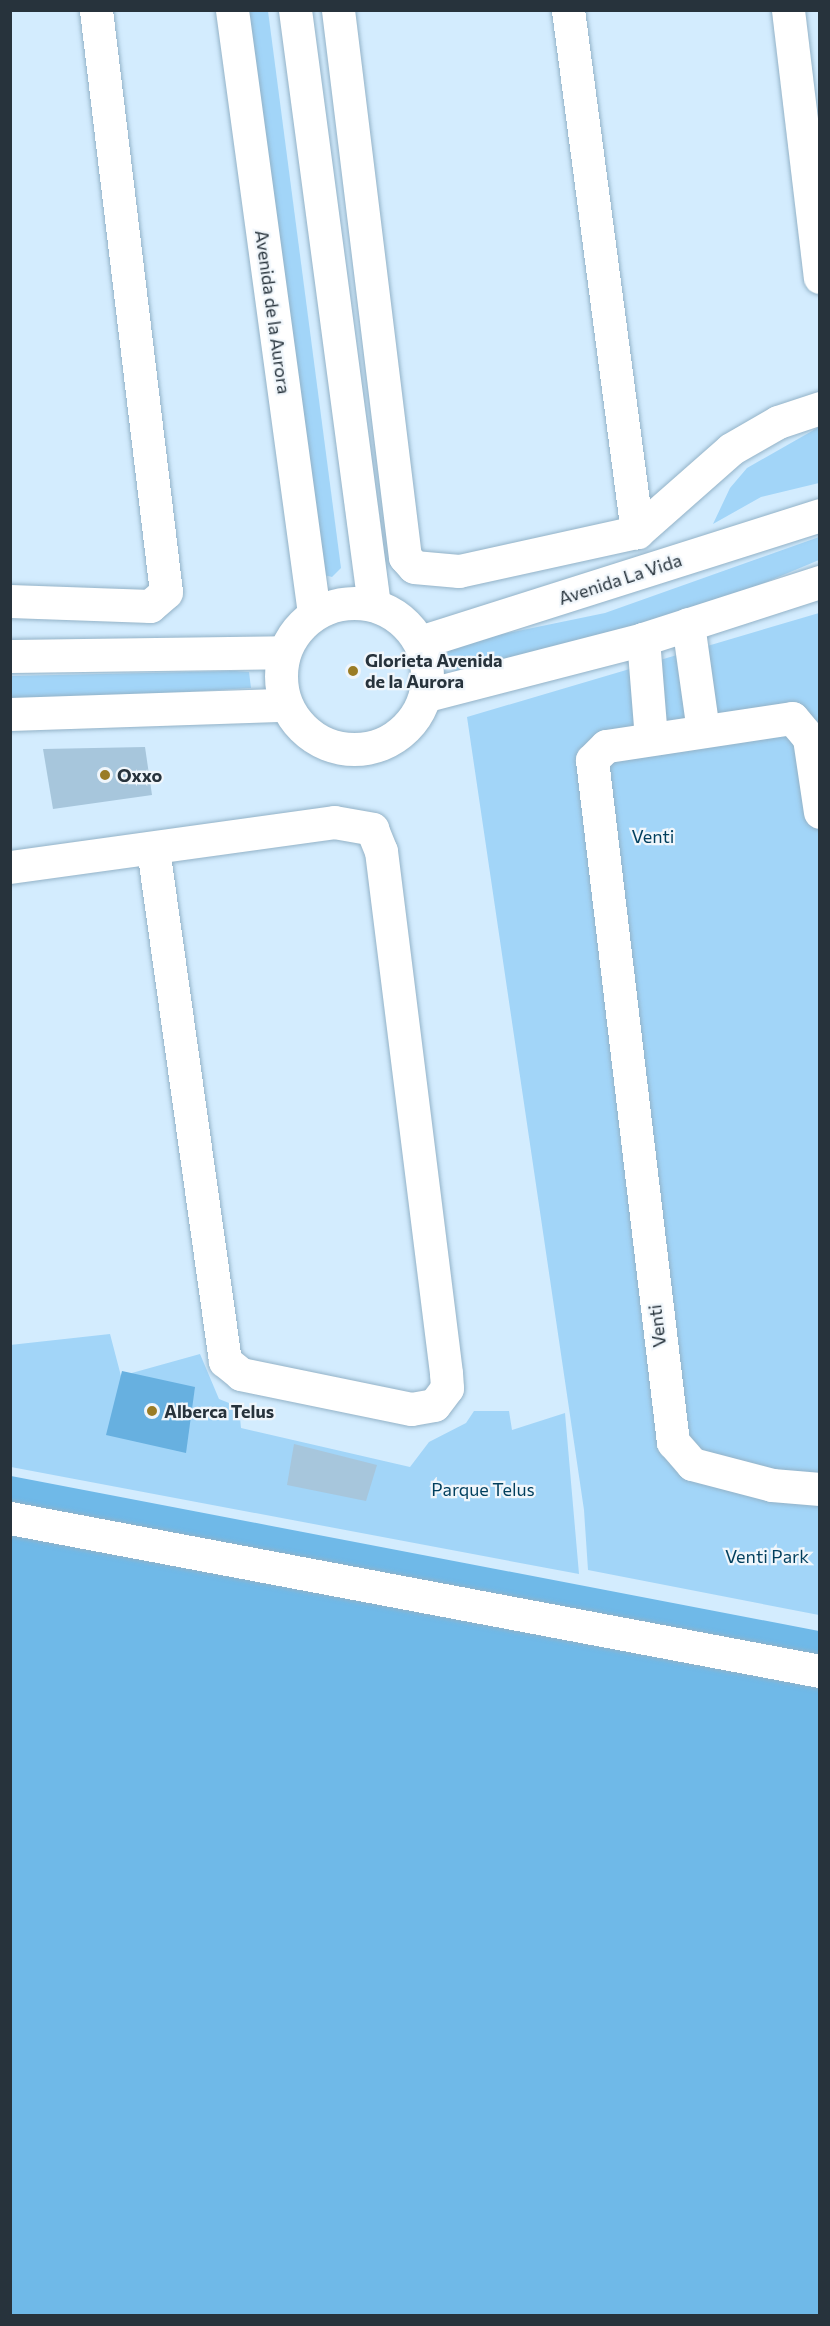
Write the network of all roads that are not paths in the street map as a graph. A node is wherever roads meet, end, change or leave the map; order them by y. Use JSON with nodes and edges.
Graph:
{"nodes":[{"id":1,"x":96,"y":10,"type":"edge"},
{"id":2,"x":232,"y":10,"type":"edge"},
{"id":3,"x":295,"y":10,"type":"edge"},
{"id":4,"x":338,"y":10,"type":"edge"},
{"id":5,"x":568,"y":10,"type":"edge"},
{"id":6,"x":788,"y":10,"type":"edge"},
{"id":7,"x":819,"y":277,"type":"edge"},
{"id":8,"x":819,"y":408,"type":"edge"},
{"id":9,"x":819,"y":515,"type":"edge"},
{"id":10,"x":637,"y":532,"type":"junction"},
{"id":11,"x":819,"y":582,"type":"edge"},
{"id":12,"x":10,"y":601,"type":"edge"},
{"id":13,"x":374,"y":605,"type":"junction"},
{"id":14,"x":314,"y":613,"type":"junction"},
{"id":15,"x":688,"y":624,"type":"junction"},
{"id":16,"x":643,"y":639,"type":"junction"},
{"id":17,"x":420,"y":642,"type":"junction"},
{"id":18,"x":284,"y":651,"type":"junction"},
{"id":19,"x":10,"y":656,"type":"edge"},
{"id":20,"x":427,"y":695,"type":"junction"},
{"id":21,"x":286,"y":705,"type":"junction"},
{"id":22,"x":10,"y":714,"type":"edge"},
{"id":23,"x":703,"y":731,"type":"junction"},
{"id":24,"x":651,"y":739,"type":"junction"},
{"id":25,"x":819,"y":812,"type":"edge"},
{"id":26,"x":153,"y":849,"type":"junction"},
{"id":27,"x":10,"y":867,"type":"edge"},
{"id":28,"x":819,"y":1489,"type":"edge"},
{"id":29,"x":10,"y":1518,"type":"edge"},
{"id":30,"x":819,"y":1671,"type":"edge"}],
"edges":[{"from":1,"to":12,"type":"street"},
{"from":2,"to":14,"type":"street","name":"Avenida de la Aurora"},
{"from":3,"to":13,"type":"street"},
{"from":4,"to":10,"type":"street"},
{"from":5,"to":10,"type":"street"},
{"from":6,"to":7,"type":"street"},
{"from":8,"to":10,"type":"street"},
{"from":9,"to":17,"type":"street","name":"Avenida La Vida"},
{"from":11,"to":15,"type":"street"},
{"from":13,"to":14,"type":"street"},
{"from":13,"to":17,"type":"street"},
{"from":14,"to":18,"type":"street"},
{"from":15,"to":16,"type":"street"},
{"from":15,"to":23,"type":"street"},
{"from":16,"to":20,"type":"street"},
{"from":16,"to":24,"type":"street"},
{"from":17,"to":20,"type":"street"},
{"from":18,"to":19,"type":"street"},
{"from":18,"to":21,"type":"street"},
{"from":20,"to":21,"type":"street"},
{"from":21,"to":22,"type":"street"},
{"from":23,"to":24,"type":"street","name":"Venti"},
{"from":23,"to":25,"type":"street","name":"Venti"},
{"from":24,"to":28,"type":"street","name":"Venti"},
{"from":26,"to":26,"type":"street"},
{"from":26,"to":27,"type":"street"},
{"from":29,"to":30,"type":"street"}]}
